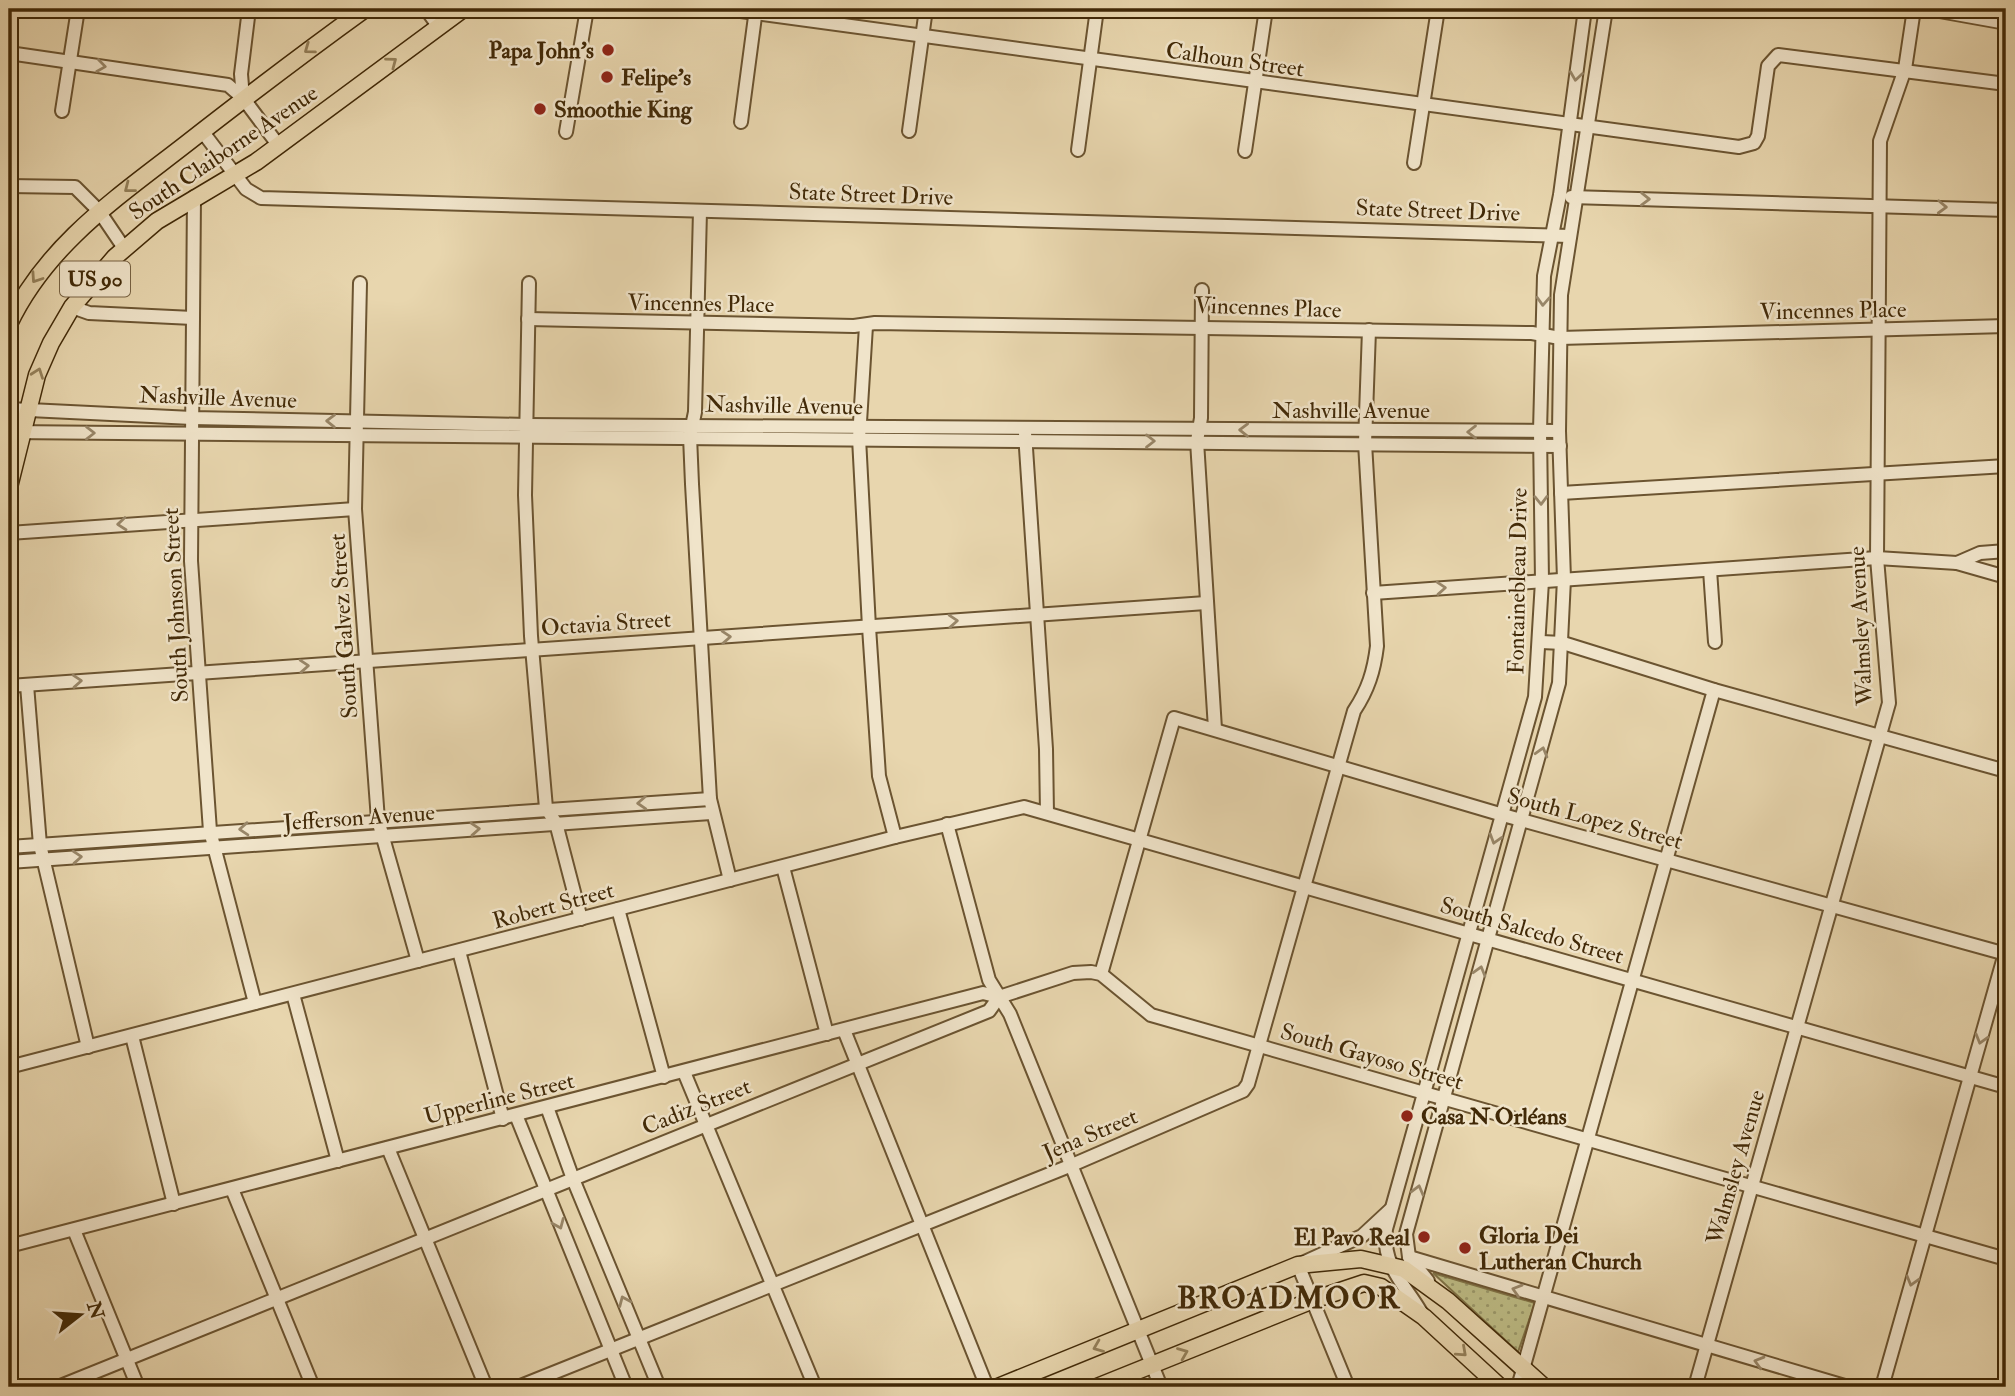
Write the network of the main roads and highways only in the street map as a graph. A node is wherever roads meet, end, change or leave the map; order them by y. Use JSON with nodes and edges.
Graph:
{"nodes":[{"id":1,"x":365,"y":9,"type":"edge"},
{"id":2,"x":463,"y":9,"type":"edge"},
{"id":3,"x":9,"y":324,"type":"edge"},
{"id":4,"x":15,"y":433,"type":"edge"},
{"id":5,"x":9,"y":487,"type":"edge"},
{"id":6,"x":998,"y":1387,"type":"edge"},
{"id":7,"x":1097,"y":1387,"type":"edge"},
{"id":8,"x":1500,"y":1387,"type":"edge"},
{"id":9,"x":1544,"y":1387,"type":"edge"}],
"edges":[{"from":1,"to":3,"type":"main road","name":"South Claiborne Avenue","number":"US 90","one_way":true},
{"from":4,"to":2,"type":"main road","name":"South Claiborne Avenue","number":"US 90","one_way":true},
{"from":4,"to":5,"type":"main road","name":"South Claiborne Avenue","number":"US 90"},
{"from":9,"to":6,"type":"main road","one_way":true},
{"from":7,"to":8,"type":"main road","one_way":true}]}
